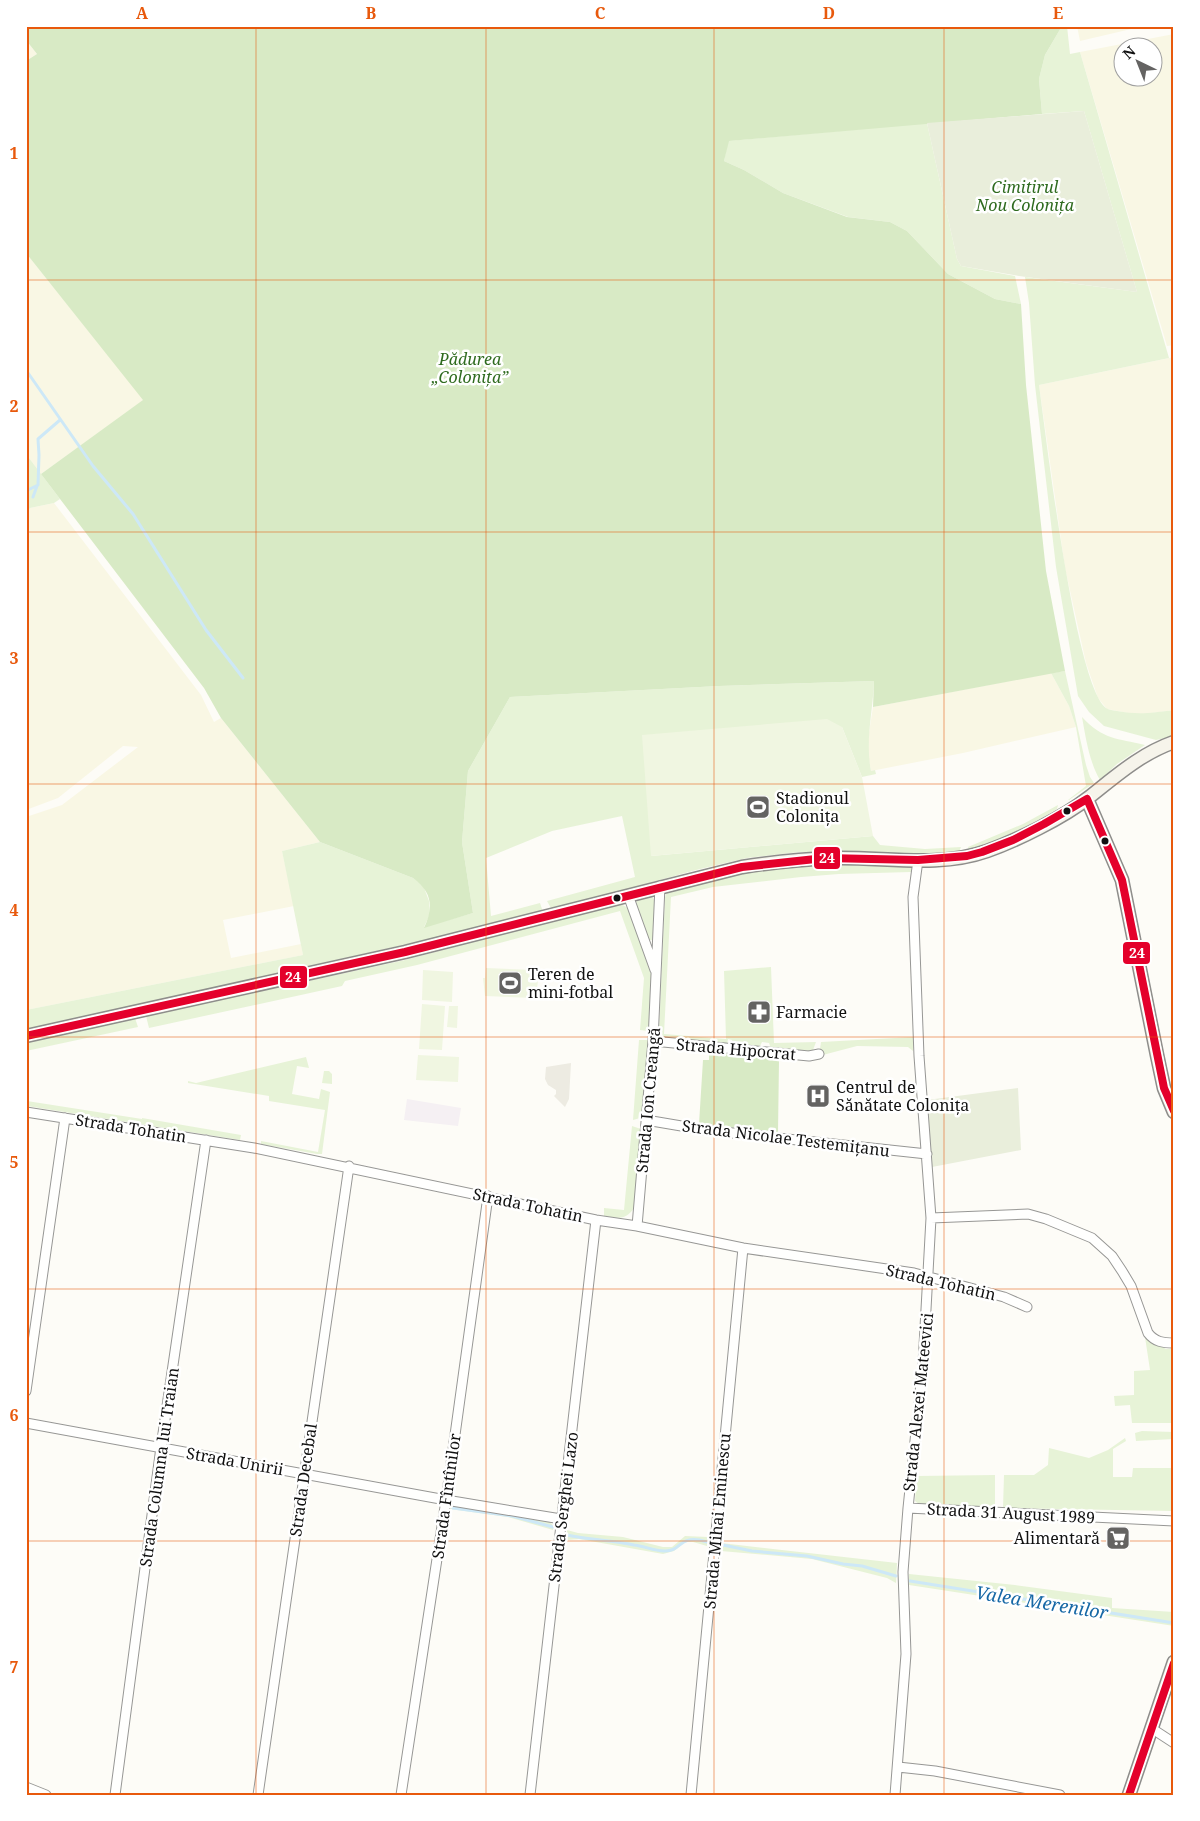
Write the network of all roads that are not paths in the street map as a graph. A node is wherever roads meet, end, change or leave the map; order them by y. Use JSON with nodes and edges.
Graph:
{"nodes":[{"id":1,"x":1174,"y":742,"type":"edge"},
{"id":2,"x":1087,"y":799,"type":"junction"},
{"id":3,"x":918,"y":860,"type":"junction"},
{"id":4,"x":660,"y":886,"type":"junction"},
{"id":5,"x":628,"y":895,"type":"junction"},
{"id":6,"x":657,"y":975,"type":"junction"},
{"id":7,"x":26,"y":1036,"type":"edge"},
{"id":8,"x":653,"y":1041,"type":"junction"},
{"id":9,"x":819,"y":1054,"type":"dead end"},
{"id":10,"x":26,"y":1112,"type":"edge"},
{"id":11,"x":1174,"y":1112,"type":"edge"},
{"id":12,"x":65,"y":1118,"type":"junction"},
{"id":13,"x":646,"y":1120,"type":"junction"},
{"id":14,"x":206,"y":1140,"type":"junction"},
{"id":15,"x":927,"y":1154,"type":"junction"},
{"id":16,"x":349,"y":1166,"type":"junction"},
{"id":17,"x":488,"y":1196,"type":"junction"},
{"id":18,"x":931,"y":1218,"type":"junction"},
{"id":19,"x":596,"y":1220,"type":"junction"},
{"id":20,"x":638,"y":1226,"type":"junction"},
{"id":21,"x":743,"y":1248,"type":"junction"},
{"id":22,"x":929,"y":1277,"type":"junction"},
{"id":23,"x":1027,"y":1307,"type":"dead end"},
{"id":24,"x":1174,"y":1343,"type":"edge"},
{"id":25,"x":26,"y":1392,"type":"edge"},
{"id":26,"x":26,"y":1423,"type":"edge"},
{"id":27,"x":161,"y":1447,"type":"junction"},
{"id":28,"x":304,"y":1473,"type":"junction"},
{"id":29,"x":446,"y":1500,"type":"junction"},
{"id":30,"x":908,"y":1508,"type":"junction"},
{"id":31,"x":561,"y":1519,"type":"junction"},
{"id":32,"x":1174,"y":1520,"type":"edge"},
{"id":33,"x":1174,"y":1662,"type":"edge"},
{"id":34,"x":1151,"y":1728,"type":"junction"},
{"id":35,"x":1174,"y":1743,"type":"edge"},
{"id":36,"x":898,"y":1767,"type":"junction"},
{"id":37,"x":26,"y":1787,"type":"edge"},
{"id":38,"x":46,"y":1795,"type":"edge"},
{"id":39,"x":115,"y":1795,"type":"edge"},
{"id":40,"x":258,"y":1795,"type":"edge"},
{"id":41,"x":401,"y":1795,"type":"edge"},
{"id":42,"x":530,"y":1795,"type":"edge"},
{"id":43,"x":691,"y":1795,"type":"edge"},
{"id":44,"x":895,"y":1795,"type":"edge"},
{"id":45,"x":1060,"y":1795,"type":"edge"},
{"id":46,"x":1129,"y":1795,"type":"edge"}],
"edges":[{"from":1,"to":2,"type":"street"},
{"from":2,"to":3,"type":"street"},
{"from":2,"to":11,"type":"street"},
{"from":3,"to":4,"type":"street"},
{"from":3,"to":15,"type":"street","name":"Strada Alexei Mateevici"},
{"from":4,"to":5,"type":"street"},
{"from":4,"to":6,"type":"street","name":"Strada Ion Creangă"},
{"from":5,"to":6,"type":"street","name":"Strada Ion Creangă"},
{"from":5,"to":7,"type":"street"},
{"from":6,"to":8,"type":"street","name":"Strada Ion Creangă"},
{"from":8,"to":9,"type":"street","name":"Strada Hipocrat"},
{"from":8,"to":13,"type":"street","name":"Strada Ion Creangă"},
{"from":10,"to":12,"type":"street","name":"Strada Tohatin"},
{"from":12,"to":14,"type":"street","name":"Strada Tohatin"},
{"from":12,"to":25,"type":"street"},
{"from":13,"to":15,"type":"street","name":"Strada Nicolae Testemițanu"},
{"from":13,"to":20,"type":"street","name":"Strada Ion Creangă"},
{"from":14,"to":16,"type":"street","name":"Strada Tohatin"},
{"from":14,"to":27,"type":"street","name":"Strada Columna lui Traian"},
{"from":15,"to":18,"type":"street","name":"Strada Alexei Mateevici"},
{"from":16,"to":17,"type":"street","name":"Strada Tohatin"},
{"from":16,"to":28,"type":"street","name":"Strada Decebal"},
{"from":17,"to":19,"type":"street","name":"Strada Tohatin"},
{"from":17,"to":29,"type":"street","name":"Strada Fîntînilor"},
{"from":18,"to":22,"type":"street","name":"Strada Alexei Mateevici"},
{"from":18,"to":24,"type":"street"},
{"from":19,"to":20,"type":"street","name":"Strada Tohatin"},
{"from":19,"to":31,"type":"street","name":"Strada Serghei Lazo"},
{"from":20,"to":21,"type":"street","name":"Strada Tohatin"},
{"from":21,"to":22,"type":"street","name":"Strada Tohatin"},
{"from":21,"to":43,"type":"street","name":"Strada Mihai Eminescu"},
{"from":22,"to":23,"type":"street","name":"Strada Tohatin"},
{"from":22,"to":30,"type":"street","name":"Strada Alexei Mateevici"},
{"from":26,"to":27,"type":"street","name":"Strada Unirii"},
{"from":27,"to":28,"type":"street","name":"Strada Unirii"},
{"from":27,"to":39,"type":"street","name":"Strada Columna lui Traian"},
{"from":28,"to":29,"type":"street","name":"Strada Unirii"},
{"from":28,"to":40,"type":"street","name":"Strada Decebal"},
{"from":29,"to":31,"type":"street","name":"Strada Unirii"},
{"from":29,"to":41,"type":"street","name":"Strada Fîntînilor"},
{"from":30,"to":32,"type":"street","name":"Strada 31 August 1989"},
{"from":30,"to":36,"type":"street","name":"Strada Alexei Mateevici"},
{"from":31,"to":42,"type":"street","name":"Strada Serghei Lazo"},
{"from":33,"to":34,"type":"street"},
{"from":34,"to":35,"type":"street"},
{"from":34,"to":46,"type":"street"},
{"from":36,"to":44,"type":"street","name":"Strada Alexei Mateevici"},
{"from":36,"to":45,"type":"street"},
{"from":37,"to":38,"type":"street"}]}
